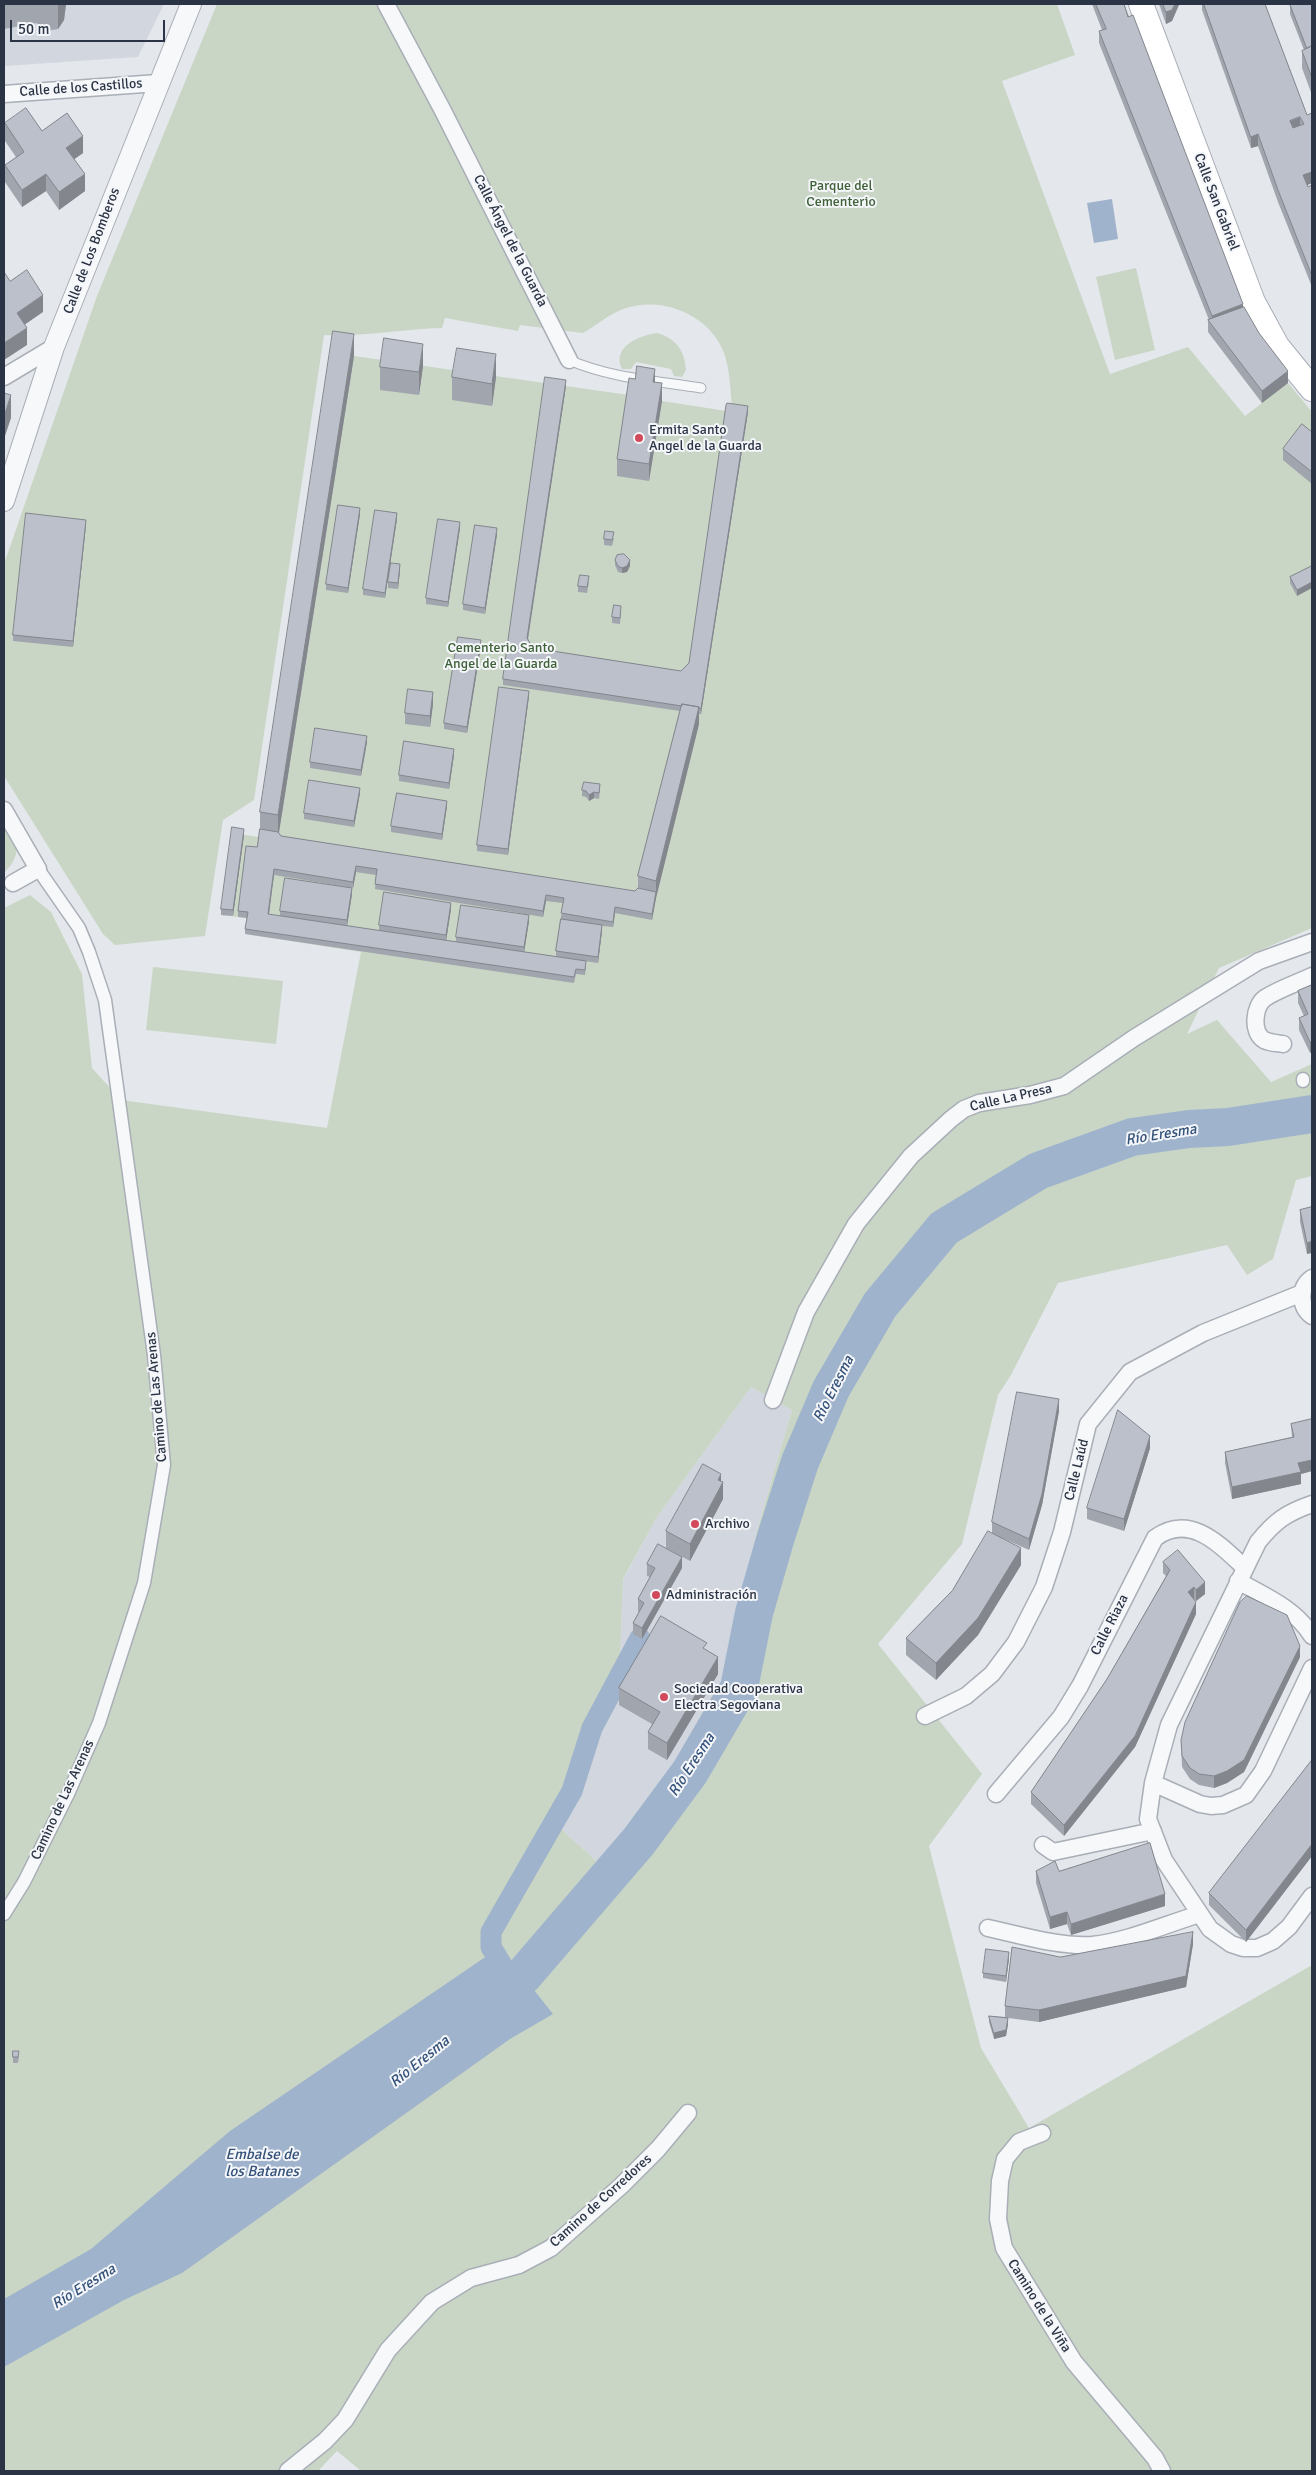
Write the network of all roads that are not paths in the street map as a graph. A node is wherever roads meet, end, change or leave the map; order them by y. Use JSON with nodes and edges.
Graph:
{"nodes":[{"id":1,"x":191,"y":4,"type":"edge"},
{"id":2,"x":386,"y":4,"type":"edge"},
{"id":3,"x":1141,"y":4,"type":"edge"},
{"id":4,"x":158,"y":83,"type":"junction"},
{"id":5,"x":4,"y":94,"type":"edge"},
{"id":6,"x":54,"y":347,"type":"junction"},
{"id":7,"x":569,"y":360,"type":"joint"},
{"id":8,"x":4,"y":378,"type":"edge"},
{"id":9,"x":701,"y":388,"type":"dead end"},
{"id":10,"x":1312,"y":389,"type":"edge"},
{"id":11,"x":4,"y":501,"type":"edge"},
{"id":12,"x":4,"y":810,"type":"edge"},
{"id":13,"x":38,"y":869,"type":"junction"},
{"id":14,"x":8,"y":885,"type":"edge"},
{"id":15,"x":1312,"y":942,"type":"edge"},
{"id":16,"x":1312,"y":976,"type":"edge"},
{"id":17,"x":1283,"y":1044,"type":"dead end"},
{"id":18,"x":1312,"y":1278,"type":"edge"},
{"id":19,"x":1302,"y":1293,"type":"junction"},
{"id":20,"x":1312,"y":1316,"type":"edge"},
{"id":21,"x":773,"y":1400,"type":"dead end"},
{"id":22,"x":1312,"y":1504,"type":"edge"},
{"id":23,"x":1242,"y":1575,"type":"junction"},
{"id":24,"x":1312,"y":1636,"type":"edge"},
{"id":25,"x":1312,"y":1668,"type":"edge"},
{"id":26,"x":925,"y":1716,"type":"dead end"},
{"id":27,"x":1153,"y":1783,"type":"junction"},
{"id":28,"x":996,"y":1794,"type":"dead end"},
{"id":29,"x":1152,"y":1832,"type":"junction"},
{"id":30,"x":1043,"y":1845,"type":"dead end"},
{"id":31,"x":1312,"y":1896,"type":"edge"},
{"id":32,"x":4,"y":1914,"type":"edge"},
{"id":33,"x":1200,"y":1914,"type":"junction"},
{"id":34,"x":988,"y":1928,"type":"dead end"},
{"id":35,"x":688,"y":2114,"type":"dead end"},
{"id":36,"x":1042,"y":2133,"type":"dead end"},
{"id":37,"x":288,"y":2471,"type":"edge"},
{"id":38,"x":1162,"y":2471,"type":"edge"}],
"edges":[{"from":1,"to":4,"type":"street","name":"Calle de Los Bomberos"},
{"from":2,"to":7,"type":"street","name":"Calle Ángel de la Guarda"},
{"from":3,"to":10,"type":"main road","name":"Calle San Gabriel"},
{"from":4,"to":5,"type":"street","name":"Calle de los Castillos"},
{"from":4,"to":6,"type":"street","name":"Calle de Los Bomberos"},
{"from":6,"to":8,"type":"street"},
{"from":6,"to":11,"type":"street","name":"Calle de Los Bomberos"},
{"from":7,"to":9,"type":"lane","name":"Calle Ángel de la Guarda"},
{"from":12,"to":13,"type":"street"},
{"from":13,"to":14,"type":"street"},
{"from":13,"to":32,"type":"street","name":"Camino de Las Arenas"},
{"from":15,"to":21,"type":"street","name":"Calle La Presa"},
{"from":16,"to":17,"type":"street"},
{"from":18,"to":19,"type":"street"},
{"from":19,"to":20,"type":"street"},
{"from":19,"to":26,"type":"street","name":"Calle Laúd"},
{"from":22,"to":23,"type":"street"},
{"from":23,"to":24,"type":"street","name":"Calle Riaza"},
{"from":23,"to":27,"type":"street"},
{"from":23,"to":28,"type":"street","name":"Calle Riaza"},
{"from":25,"to":27,"type":"street"},
{"from":27,"to":29,"type":"street"},
{"from":29,"to":30,"type":"street"},
{"from":29,"to":33,"type":"street"},
{"from":31,"to":33,"type":"street"},
{"from":33,"to":34,"type":"street"},
{"from":35,"to":37,"type":"street","name":"Camino de Corredores"},
{"from":36,"to":38,"type":"street","name":"Camino de la Viña"}]}
